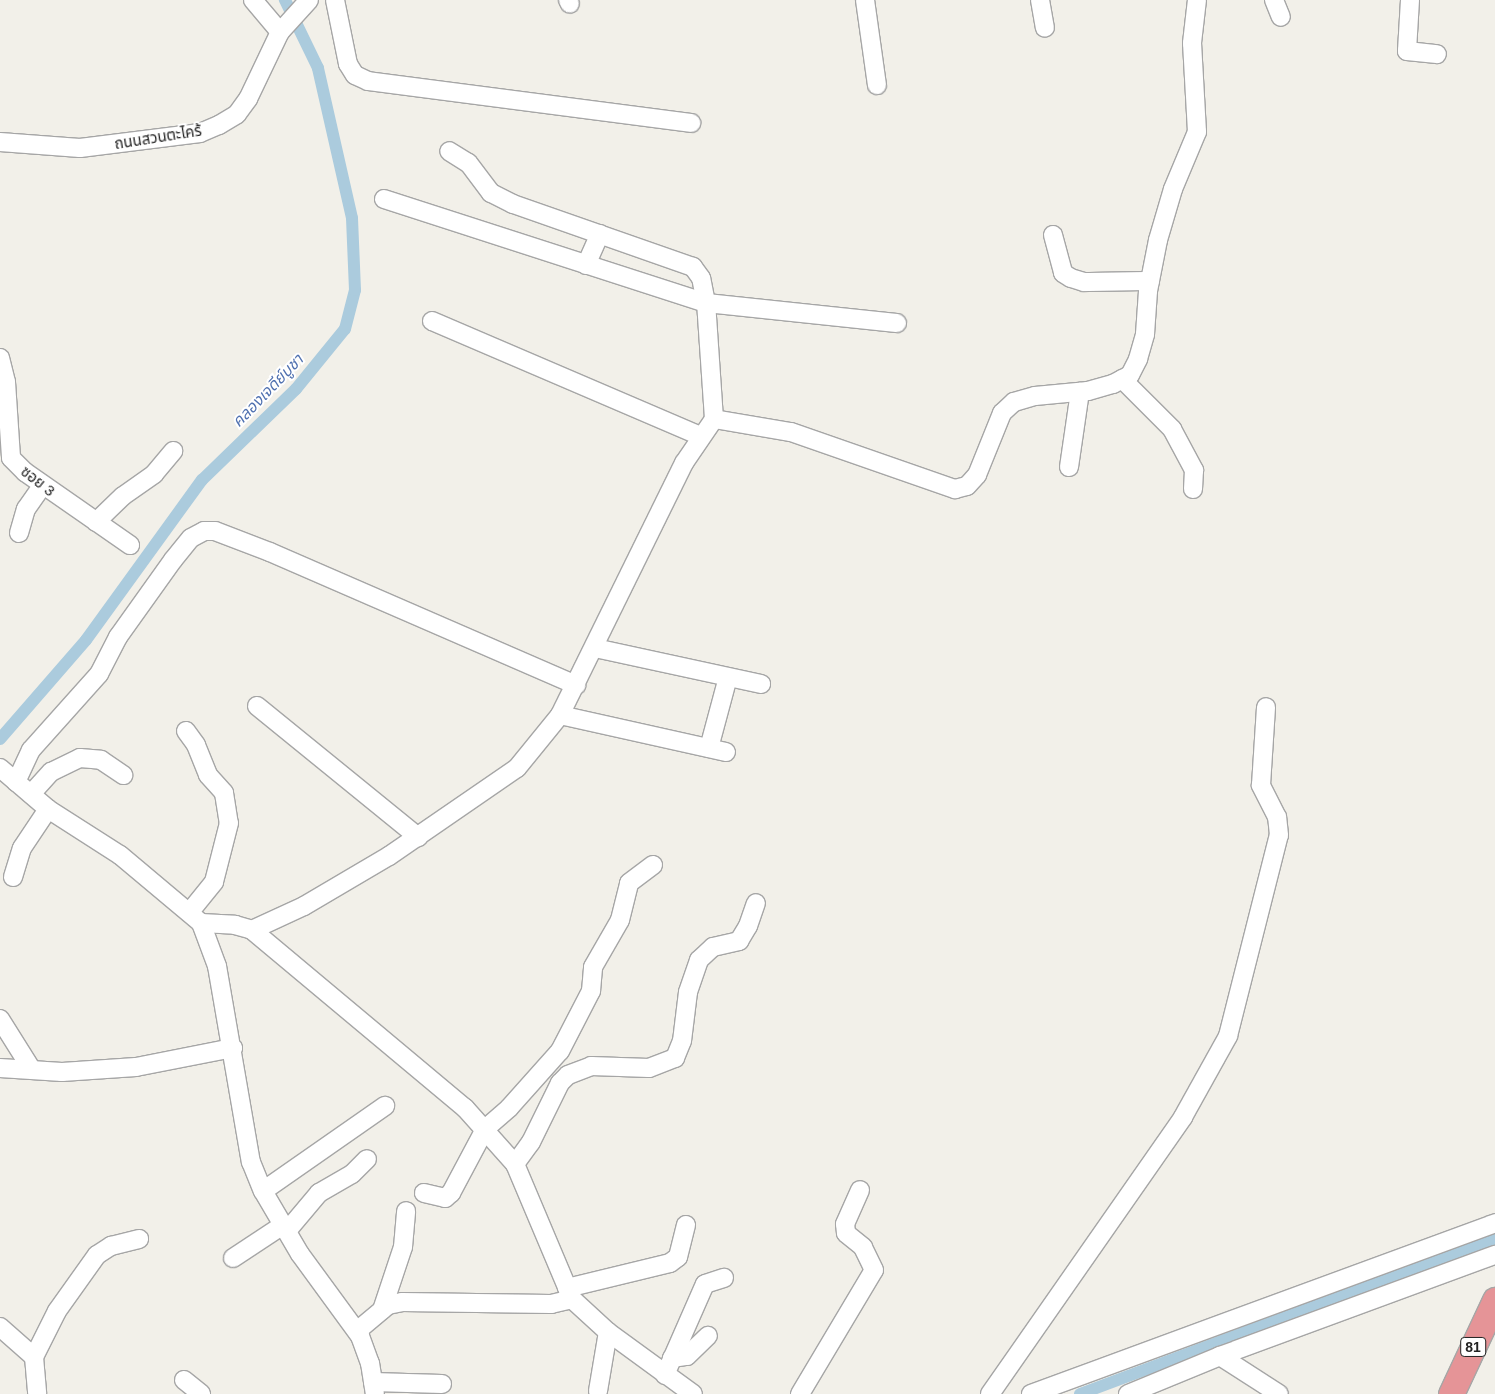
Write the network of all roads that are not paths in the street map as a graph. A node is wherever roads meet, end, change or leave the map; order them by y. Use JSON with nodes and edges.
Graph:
{"nodes":[{"id":1,"x":253,"y":0,"type":"edge"},
{"id":2,"x":309,"y":0,"type":"edge"},
{"id":3,"x":334,"y":0,"type":"edge"},
{"id":4,"x":865,"y":0,"type":"edge"},
{"id":5,"x":1040,"y":0,"type":"edge"},
{"id":6,"x":1197,"y":0,"type":"edge"},
{"id":7,"x":1274,"y":0,"type":"edge"},
{"id":8,"x":1410,"y":0,"type":"edge"},
{"id":9,"x":1282,"y":17,"type":"dead end"},
{"id":10,"x":285,"y":27,"type":"junction"},
{"id":11,"x":1045,"y":28,"type":"dead end"},
{"id":12,"x":1436,"y":54,"type":"dead end"},
{"id":13,"x":877,"y":85,"type":"dead end"},
{"id":14,"x":691,"y":123,"type":"dead end"},
{"id":15,"x":0,"y":142,"type":"edge"},
{"id":16,"x":449,"y":151,"type":"dead end"},
{"id":17,"x":384,"y":199,"type":"dead end"},
{"id":18,"x":600,"y":234,"type":"junction"},
{"id":19,"x":1054,"y":235,"type":"dead end"},
{"id":20,"x":586,"y":265,"type":"junction"},
{"id":21,"x":1150,"y":281,"type":"junction"},
{"id":22,"x":706,"y":302,"type":"junction"},
{"id":23,"x":432,"y":321,"type":"dead end"},
{"id":24,"x":897,"y":323,"type":"dead end"},
{"id":25,"x":0,"y":358,"type":"edge"},
{"id":26,"x":1122,"y":379,"type":"junction"},
{"id":27,"x":3,"y":384,"type":"edge"},
{"id":28,"x":1080,"y":392,"type":"junction"},
{"id":29,"x":714,"y":419,"type":"junction"},
{"id":30,"x":700,"y":436,"type":"junction"},
{"id":31,"x":173,"y":451,"type":"dead end"},
{"id":32,"x":1069,"y":467,"type":"dead end"},
{"id":33,"x":43,"y":485,"type":"junction"},
{"id":34,"x":1193,"y":489,"type":"dead end"},
{"id":35,"x":96,"y":522,"type":"junction"},
{"id":36,"x":19,"y":533,"type":"dead end"},
{"id":37,"x":130,"y":545,"type":"dead end"},
{"id":38,"x":595,"y":648,"type":"junction"},
{"id":39,"x":728,"y":677,"type":"junction"},
{"id":40,"x":760,"y":684,"type":"dead end"},
{"id":41,"x":576,"y":685,"type":"junction"},
{"id":42,"x":257,"y":706,"type":"dead end"},
{"id":43,"x":1266,"y":707,"type":"dead end"},
{"id":44,"x":560,"y":715,"type":"junction"},
{"id":45,"x":186,"y":731,"type":"dead end"},
{"id":46,"x":0,"y":768,"type":"edge"},
{"id":47,"x":123,"y":775,"type":"dead end"},
{"id":48,"x":16,"y":782,"type":"junction"},
{"id":49,"x":31,"y":794,"type":"junction"},
{"id":50,"x":48,"y":809,"type":"junction"},
{"id":51,"x":418,"y":837,"type":"junction"},
{"id":52,"x":653,"y":865,"type":"dead end"},
{"id":53,"x":13,"y":876,"type":"dead end"},
{"id":54,"x":756,"y":902,"type":"dead end"},
{"id":55,"x":195,"y":918,"type":"junction"},
{"id":56,"x":252,"y":930,"type":"junction"},
{"id":57,"x":0,"y":1019,"type":"edge"},
{"id":58,"x":233,"y":1048,"type":"junction"},
{"id":59,"x":0,"y":1068,"type":"edge"},
{"id":60,"x":32,"y":1070,"type":"junction"},
{"id":61,"x":384,"y":1106,"type":"dead end"},
{"id":62,"x":485,"y":1128,"type":"junction"},
{"id":63,"x":367,"y":1159,"type":"dead end"},
{"id":64,"x":515,"y":1164,"type":"junction"},
{"id":65,"x":263,"y":1190,"type":"junction"},
{"id":66,"x":860,"y":1190,"type":"dead end"},
{"id":67,"x":424,"y":1193,"type":"dead end"},
{"id":68,"x":406,"y":1211,"type":"dead end"},
{"id":69,"x":1495,"y":1223,"type":"edge"},
{"id":70,"x":686,"y":1225,"type":"dead end"},
{"id":71,"x":285,"y":1228,"type":"junction"},
{"id":72,"x":139,"y":1239,"type":"dead end"},
{"id":73,"x":1495,"y":1255,"type":"edge"},
{"id":74,"x":233,"y":1258,"type":"dead end"},
{"id":75,"x":724,"y":1278,"type":"dead end"},
{"id":76,"x":570,"y":1294,"type":"junction"},
{"id":77,"x":1495,"y":1300,"type":"edge"},
{"id":78,"x":382,"y":1310,"type":"junction"},
{"id":79,"x":0,"y":1328,"type":"edge"},
{"id":80,"x":357,"y":1331,"type":"junction"},
{"id":81,"x":608,"y":1332,"type":"junction"},
{"id":82,"x":708,"y":1336,"type":"dead end"},
{"id":83,"x":1220,"y":1356,"type":"junction"},
{"id":84,"x":34,"y":1358,"type":"junction"},
{"id":85,"x":672,"y":1358,"type":"junction"},
{"id":86,"x":665,"y":1375,"type":"junction"},
{"id":87,"x":184,"y":1380,"type":"dead end"},
{"id":88,"x":442,"y":1384,"type":"dead end"},
{"id":89,"x":374,"y":1388,"type":"edge"},
{"id":90,"x":597,"y":1393,"type":"edge"},
{"id":91,"x":37,"y":1394,"type":"edge"},
{"id":92,"x":201,"y":1394,"type":"edge"},
{"id":93,"x":693,"y":1394,"type":"edge"},
{"id":94,"x":800,"y":1394,"type":"edge"},
{"id":95,"x":990,"y":1394,"type":"edge"},
{"id":96,"x":1031,"y":1394,"type":"edge"},
{"id":97,"x":1128,"y":1394,"type":"edge"},
{"id":98,"x":1279,"y":1394,"type":"edge"},
{"id":99,"x":1451,"y":1394,"type":"edge"}],
"edges":[{"from":1,"to":10,"type":"street"},
{"from":2,"to":10,"type":"street","name":"ถนนสวนตะไคร้"},
{"from":3,"to":14,"type":"street"},
{"from":4,"to":13,"type":"street"},
{"from":5,"to":11,"type":"street"},
{"from":6,"to":21,"type":"street"},
{"from":7,"to":9,"type":"street"},
{"from":8,"to":12,"type":"street"},
{"from":10,"to":15,"type":"street","name":"ถนนสวนตะไคร้"},
{"from":16,"to":18,"type":"street"},
{"from":17,"to":20,"type":"street"},
{"from":18,"to":20,"type":"street"},
{"from":18,"to":22,"type":"street"},
{"from":19,"to":21,"type":"street"},
{"from":20,"to":22,"type":"street"},
{"from":21,"to":26,"type":"street"},
{"from":22,"to":24,"type":"street"},
{"from":22,"to":29,"type":"street"},
{"from":23,"to":30,"type":"street"},
{"from":25,"to":27,"type":"street","name":"ซอย 3"},
{"from":26,"to":28,"type":"street"},
{"from":26,"to":34,"type":"street"},
{"from":27,"to":33,"type":"street","name":"ซอย 3"},
{"from":28,"to":29,"type":"street"},
{"from":28,"to":32,"type":"street"},
{"from":29,"to":30,"type":"street"},
{"from":30,"to":38,"type":"street"},
{"from":31,"to":35,"type":"street"},
{"from":33,"to":35,"type":"street","name":"ซอย 3"},
{"from":33,"to":36,"type":"street"},
{"from":35,"to":37,"type":"street","name":"ซอย 3"},
{"from":38,"to":39,"type":"street"},
{"from":38,"to":41,"type":"street"},
{"from":39,"to":40,"type":"street"},
{"from":39,"to":44,"type":"street"},
{"from":41,"to":44,"type":"street"},
{"from":41,"to":48,"type":"street"},
{"from":42,"to":51,"type":"street"},
{"from":43,"to":95,"type":"street"},
{"from":44,"to":51,"type":"street"},
{"from":45,"to":55,"type":"street"},
{"from":46,"to":48,"type":"street"},
{"from":47,"to":49,"type":"street"},
{"from":48,"to":49,"type":"street"},
{"from":49,"to":50,"type":"street"},
{"from":50,"to":53,"type":"street"},
{"from":50,"to":55,"type":"street"},
{"from":51,"to":56,"type":"street"},
{"from":52,"to":62,"type":"street"},
{"from":54,"to":64,"type":"street"},
{"from":55,"to":56,"type":"street"},
{"from":55,"to":58,"type":"street"},
{"from":56,"to":62,"type":"street"},
{"from":57,"to":60,"type":"street"},
{"from":58,"to":60,"type":"street"},
{"from":58,"to":65,"type":"street"},
{"from":59,"to":60,"type":"street"},
{"from":61,"to":65,"type":"street"},
{"from":62,"to":64,"type":"street"},
{"from":62,"to":67,"type":"street"},
{"from":63,"to":71,"type":"street"},
{"from":64,"to":76,"type":"street"},
{"from":65,"to":71,"type":"street"},
{"from":66,"to":94,"type":"street"},
{"from":68,"to":78,"type":"street"},
{"from":69,"to":96,"type":"street"},
{"from":70,"to":76,"type":"street"},
{"from":71,"to":74,"type":"street"},
{"from":71,"to":80,"type":"street"},
{"from":72,"to":84,"type":"street"},
{"from":73,"to":83,"type":"street"},
{"from":75,"to":85,"type":"street"},
{"from":76,"to":78,"type":"street"},
{"from":76,"to":81,"type":"street"},
{"from":77,"to":99,"type":"highway","number":"81"},
{"from":78,"to":80,"type":"street"},
{"from":79,"to":84,"type":"street"},
{"from":80,"to":89,"type":"street"},
{"from":81,"to":86,"type":"street"},
{"from":81,"to":90,"type":"street"},
{"from":82,"to":85,"type":"street"},
{"from":83,"to":97,"type":"street"},
{"from":83,"to":98,"type":"street"},
{"from":84,"to":91,"type":"street"},
{"from":85,"to":86,"type":"street"},
{"from":86,"to":93,"type":"street"},
{"from":87,"to":92,"type":"street"},
{"from":88,"to":89,"type":"street"}]}
